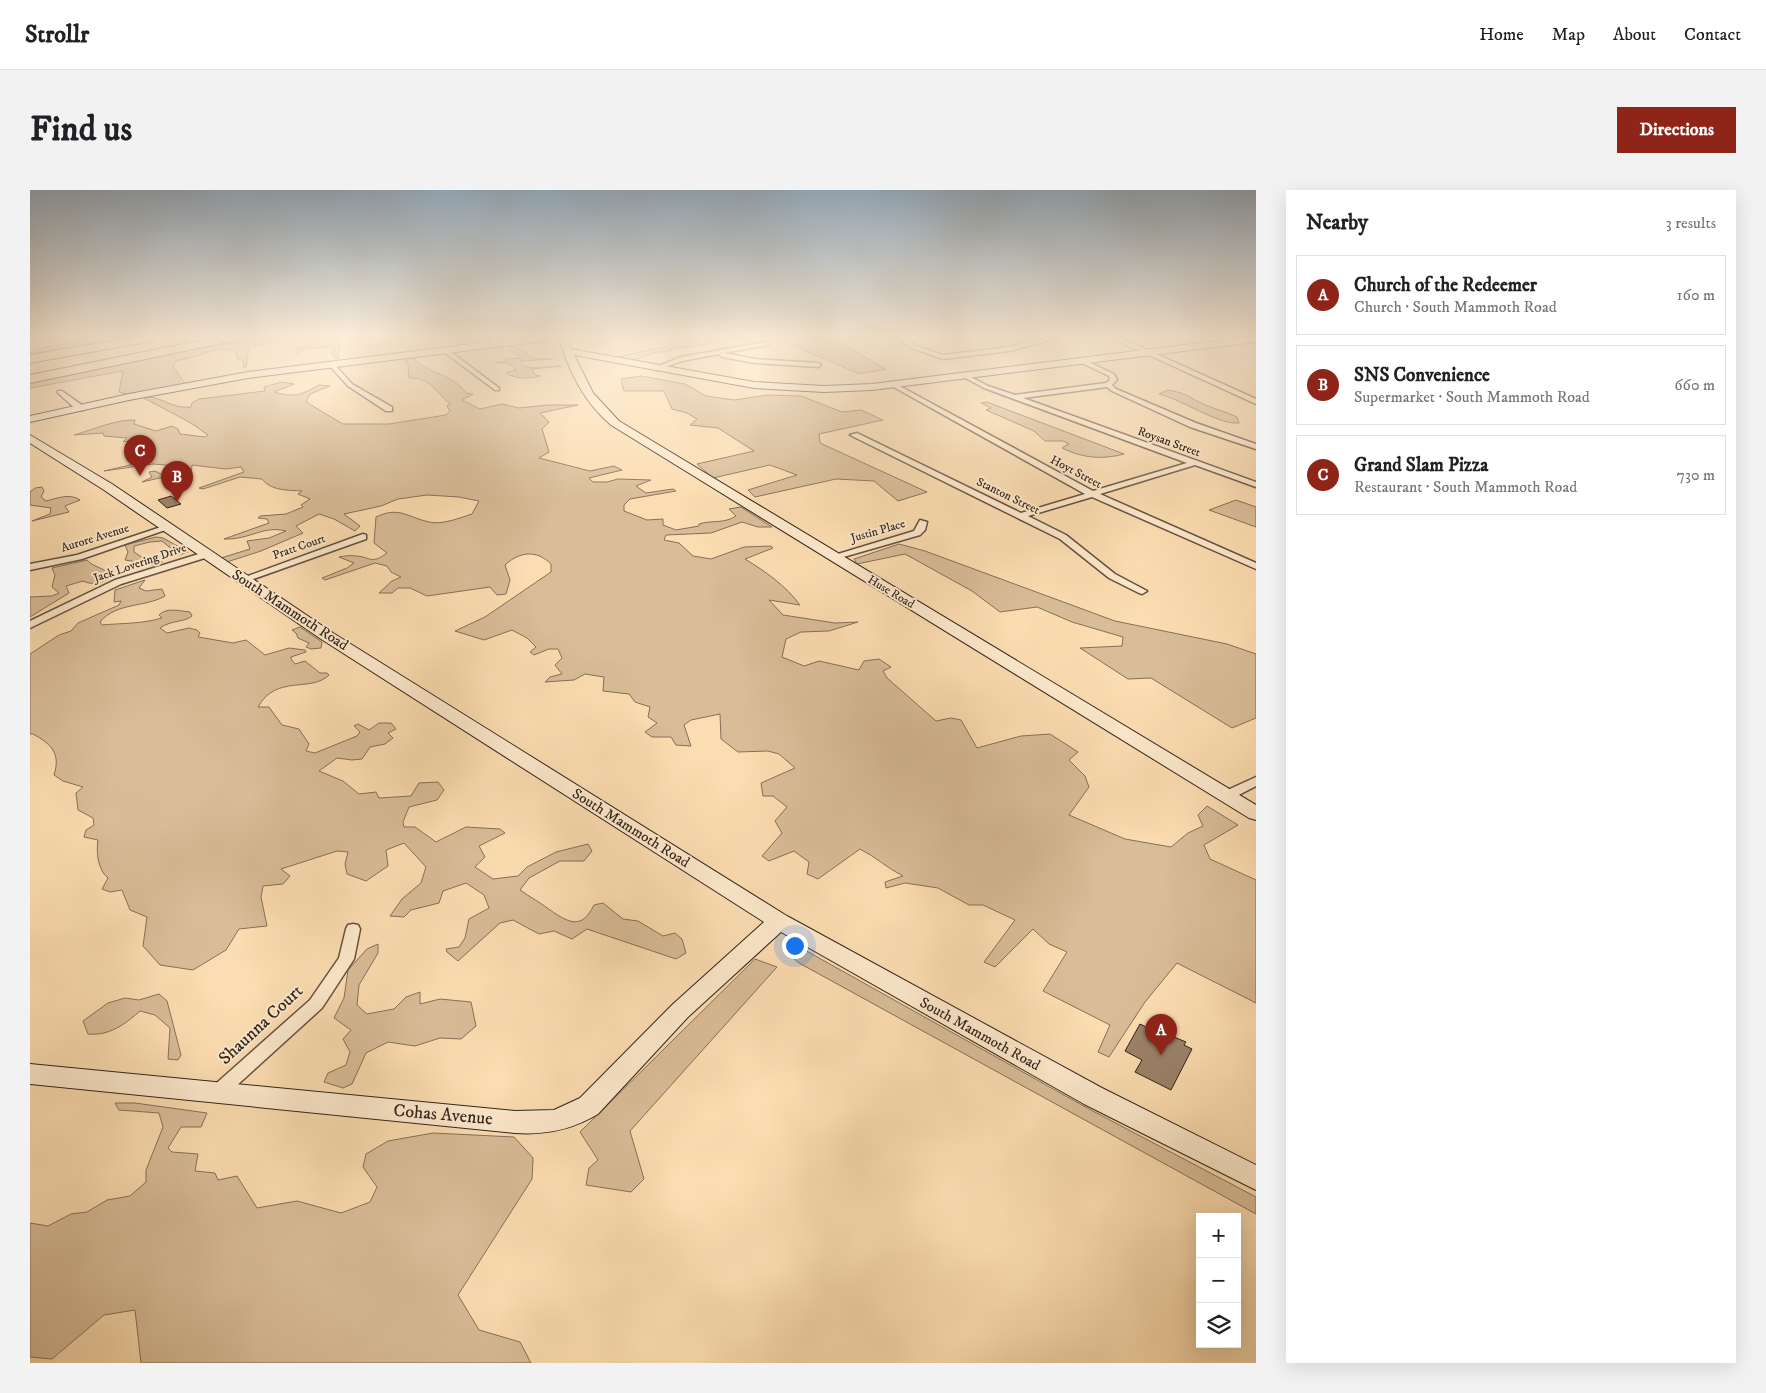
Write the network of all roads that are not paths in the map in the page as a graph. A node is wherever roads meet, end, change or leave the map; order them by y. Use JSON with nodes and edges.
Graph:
{"nodes":[{"id":1,"x":171,"y":390,"type":"edge"},
{"id":2,"x":358,"y":390,"type":"edge"},
{"id":3,"x":585,"y":390,"type":"edge"},
{"id":4,"x":902,"y":390,"type":"edge"},
{"id":5,"x":997,"y":390,"type":"edge"},
{"id":6,"x":1071,"y":390,"type":"edge"},
{"id":7,"x":1114,"y":390,"type":"edge"},
{"id":8,"x":1229,"y":390,"type":"edge"},
{"id":9,"x":60,"y":392,"type":"dead end"},
{"id":10,"x":1014,"y":397,"type":"junction"},
{"id":11,"x":1256,"y":402,"type":"edge"},
{"id":12,"x":80,"y":408,"type":"junction"},
{"id":13,"x":389,"y":409,"type":"dead end"},
{"id":14,"x":30,"y":419,"type":"edge"},
{"id":15,"x":854,"y":435,"type":"dead end"},
{"id":16,"x":30,"y":438,"type":"edge"},
{"id":17,"x":1256,"y":447,"type":"edge"},
{"id":18,"x":1194,"y":463,"type":"junction"},
{"id":19,"x":1256,"y":485,"type":"edge"},
{"id":20,"x":1092,"y":494,"type":"junction"},
{"id":21,"x":1020,"y":516,"type":"junction"},
{"id":22,"x":923,"y":522,"type":"dead end"},
{"id":23,"x":167,"y":528,"type":"junction"},
{"id":24,"x":364,"y":537,"type":"dead end"},
{"id":25,"x":205,"y":555,"type":"junction"},
{"id":26,"x":833,"y":557,"type":"junction"},
{"id":27,"x":1256,"y":566,"type":"edge"},
{"id":28,"x":30,"y":567,"type":"edge"},
{"id":29,"x":242,"y":580,"type":"junction"},
{"id":30,"x":1142,"y":591,"type":"dead end"},
{"id":31,"x":30,"y":624,"type":"edge"},
{"id":32,"x":1256,"y":781,"type":"edge"},
{"id":33,"x":1226,"y":796,"type":"junction"},
{"id":34,"x":1256,"y":814,"type":"edge"},
{"id":35,"x":779,"y":921,"type":"junction"},
{"id":36,"x":353,"y":929,"type":"dead end"},
{"id":37,"x":30,"y":1074,"type":"edge"},
{"id":38,"x":217,"y":1093,"type":"junction"},
{"id":39,"x":1256,"y":1178,"type":"edge"}],
"edges":[{"from":1,"to":12,"type":"street"},
{"from":2,"to":13,"type":"street"},
{"from":3,"to":26,"type":"street","name":"Huse Road"},
{"from":4,"to":20,"type":"street","name":"Hoyt Street"},
{"from":5,"to":10,"type":"street","name":"Roysan Street"},
{"from":6,"to":10,"type":"street"},
{"from":7,"to":17,"type":"street"},
{"from":8,"to":11,"type":"street"},
{"from":9,"to":12,"type":"street"},
{"from":10,"to":18,"type":"street","name":"Roysan Street"},
{"from":12,"to":14,"type":"street"},
{"from":15,"to":21,"type":"street","name":"Stanton Street"},
{"from":16,"to":23,"type":"street","name":"South Mammoth Road"},
{"from":18,"to":19,"type":"street","name":"Roysan Street"},
{"from":18,"to":20,"type":"street"},
{"from":20,"to":21,"type":"street"},
{"from":20,"to":27,"type":"street","name":"Hoyt Street"},
{"from":21,"to":30,"type":"street","name":"Stanton Street"},
{"from":22,"to":26,"type":"street","name":"Justin Place"},
{"from":23,"to":25,"type":"street","name":"South Mammoth Road"},
{"from":23,"to":28,"type":"street","name":"Aurore Avenue"},
{"from":24,"to":29,"type":"street","name":"Pratt Court"},
{"from":25,"to":29,"type":"street","name":"South Mammoth Road"},
{"from":25,"to":31,"type":"street","name":"Jack Lovering Drive"},
{"from":26,"to":33,"type":"street","name":"Huse Road"},
{"from":29,"to":35,"type":"street","name":"South Mammoth Road"},
{"from":32,"to":33,"type":"street"},
{"from":33,"to":34,"type":"street","name":"Huse Road"},
{"from":35,"to":38,"type":"street","name":"Cohas Avenue"},
{"from":35,"to":39,"type":"street","name":"South Mammoth Road"},
{"from":36,"to":38,"type":"street","name":"Shaunna Court"},
{"from":37,"to":38,"type":"street","name":"Cohas Avenue"}]}
